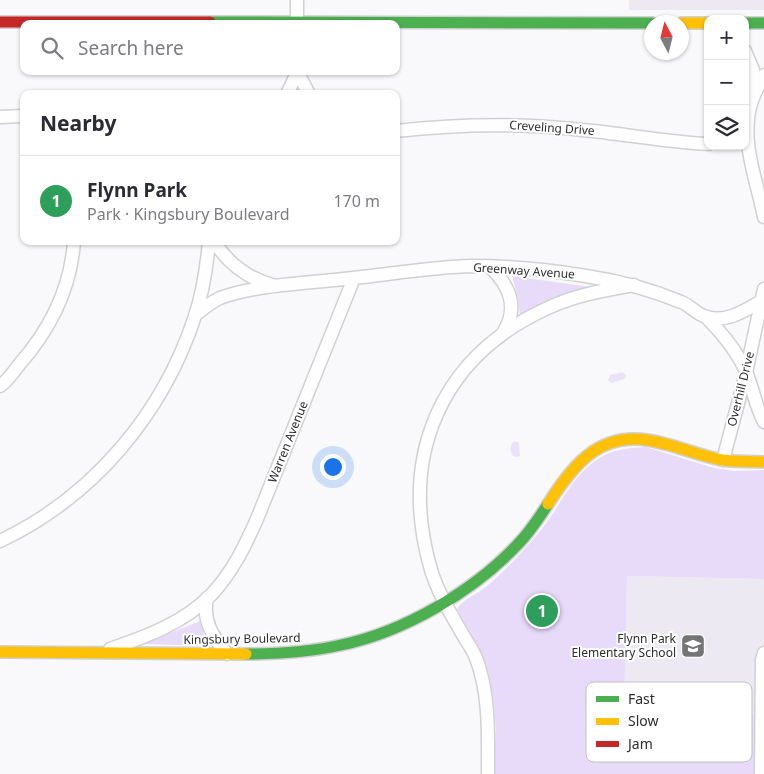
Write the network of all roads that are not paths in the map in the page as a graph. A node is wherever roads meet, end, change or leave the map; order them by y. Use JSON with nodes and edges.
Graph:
{"nodes":[{"id":1,"x":297,"y":0,"type":"edge"},
{"id":2,"x":297,"y":20,"type":"edge"},
{"id":3,"x":0,"y":22,"type":"edge"},
{"id":4,"x":20,"y":22,"type":"edge"},
{"id":5,"x":400,"y":23,"type":"edge"},
{"id":6,"x":644,"y":23,"type":"edge"},
{"id":7,"x":689,"y":23,"type":"edge"},
{"id":8,"x":704,"y":23,"type":"edge"},
{"id":9,"x":749,"y":23,"type":"edge"},
{"id":10,"x":764,"y":23,"type":"edge"},
{"id":11,"x":749,"y":60,"type":"edge"},
{"id":12,"x":296,"y":75,"type":"edge"},
{"id":13,"x":300,"y":75,"type":"edge"},
{"id":14,"x":764,"y":75,"type":"edge"},
{"id":15,"x":289,"y":90,"type":"edge"},
{"id":16,"x":307,"y":90,"type":"edge"},
{"id":17,"x":755,"y":93,"type":"junction"},
{"id":18,"x":20,"y":116,"type":"edge"},
{"id":19,"x":0,"y":118,"type":"edge"},
{"id":20,"x":749,"y":119,"type":"edge"},
{"id":21,"x":400,"y":131,"type":"edge"},
{"id":22,"x":704,"y":144,"type":"edge"},
{"id":23,"x":748,"y":150,"type":"edge"},
{"id":24,"x":764,"y":217,"type":"edge"},
{"id":25,"x":73,"y":245,"type":"edge"},
{"id":26,"x":208,"y":245,"type":"edge"},
{"id":27,"x":217,"y":245,"type":"edge"},
{"id":28,"x":490,"y":267,"type":"junction"},
{"id":29,"x":354,"y":278,"type":"junction"},
{"id":30,"x":634,"y":285,"type":"junction"},
{"id":31,"x":278,"y":286,"type":"junction"},
{"id":32,"x":764,"y":289,"type":"edge"},
{"id":33,"x":760,"y":302,"type":"junction"},
{"id":34,"x":195,"y":315,"type":"junction"},
{"id":35,"x":706,"y":317,"type":"junction"},
{"id":36,"x":503,"y":333,"type":"junction"},
{"id":37,"x":746,"y":373,"type":"junction"},
{"id":38,"x":0,"y":386,"type":"edge"},
{"id":39,"x":764,"y":422,"type":"edge"},
{"id":40,"x":723,"y":460,"type":"junction"},
{"id":41,"x":764,"y":462,"type":"edge"},
{"id":42,"x":0,"y":541,"type":"edge"},
{"id":43,"x":207,"y":598,"type":"junction"},
{"id":44,"x":444,"y":602,"type":"junction"},
{"id":45,"x":0,"y":652,"type":"edge"},
{"id":46,"x":100,"y":653,"type":"junction"},
{"id":47,"x":764,"y":653,"type":"edge"},
{"id":48,"x":226,"y":654,"type":"junction"},
{"id":49,"x":488,"y":774,"type":"edge"},
{"id":50,"x":761,"y":774,"type":"edge"}],
"edges":[{"from":1,"to":2,"type":"street"},
{"from":3,"to":4,"type":"street"},
{"from":5,"to":6,"type":"street"},
{"from":7,"to":8,"type":"street"},
{"from":9,"to":10,"type":"street"},
{"from":11,"to":17,"type":"street"},
{"from":12,"to":15,"type":"street"},
{"from":13,"to":16,"type":"street"},
{"from":14,"to":17,"type":"street"},
{"from":17,"to":20,"type":"street"},
{"from":18,"to":19,"type":"street"},
{"from":21,"to":22,"type":"street","name":"Creveling Drive"},
{"from":23,"to":24,"type":"street"},
{"from":25,"to":38,"type":"street"},
{"from":26,"to":34,"type":"street"},
{"from":27,"to":31,"type":"street","name":"Greenway Avenue"},
{"from":28,"to":29,"type":"street","name":"Greenway Avenue"},
{"from":28,"to":30,"type":"street","name":"Greenway Avenue"},
{"from":28,"to":36,"type":"street"},
{"from":29,"to":31,"type":"street","name":"Greenway Avenue"},
{"from":29,"to":43,"type":"street","name":"Warren Avenue"},
{"from":30,"to":35,"type":"street","name":"Greenway Avenue"},
{"from":30,"to":36,"type":"street"},
{"from":31,"to":34,"type":"street","name":"Greenway Avenue"},
{"from":32,"to":33,"type":"street","name":"Overhill Drive"},
{"from":33,"to":35,"type":"street"},
{"from":33,"to":37,"type":"street","name":"Overhill Drive"},
{"from":34,"to":42,"type":"street"},
{"from":35,"to":37,"type":"street","name":"Greenway Avenue"},
{"from":36,"to":44,"type":"street"},
{"from":37,"to":39,"type":"street","name":"Greenway Avenue"},
{"from":37,"to":40,"type":"street","name":"Overhill Drive"},
{"from":40,"to":41,"type":"street","name":"Kingsbury Boulevard"},
{"from":40,"to":44,"type":"street","name":"Kingsbury Boulevard"},
{"from":43,"to":46,"type":"street","name":"Warren Avenue"},
{"from":43,"to":48,"type":"street"},
{"from":44,"to":48,"type":"street","name":"Kingsbury Boulevard"},
{"from":44,"to":49,"type":"street"},
{"from":45,"to":46,"type":"street","name":"Kingsbury Boulevard"},
{"from":46,"to":48,"type":"street","name":"Kingsbury Boulevard"},
{"from":47,"to":50,"type":"street"}]}
